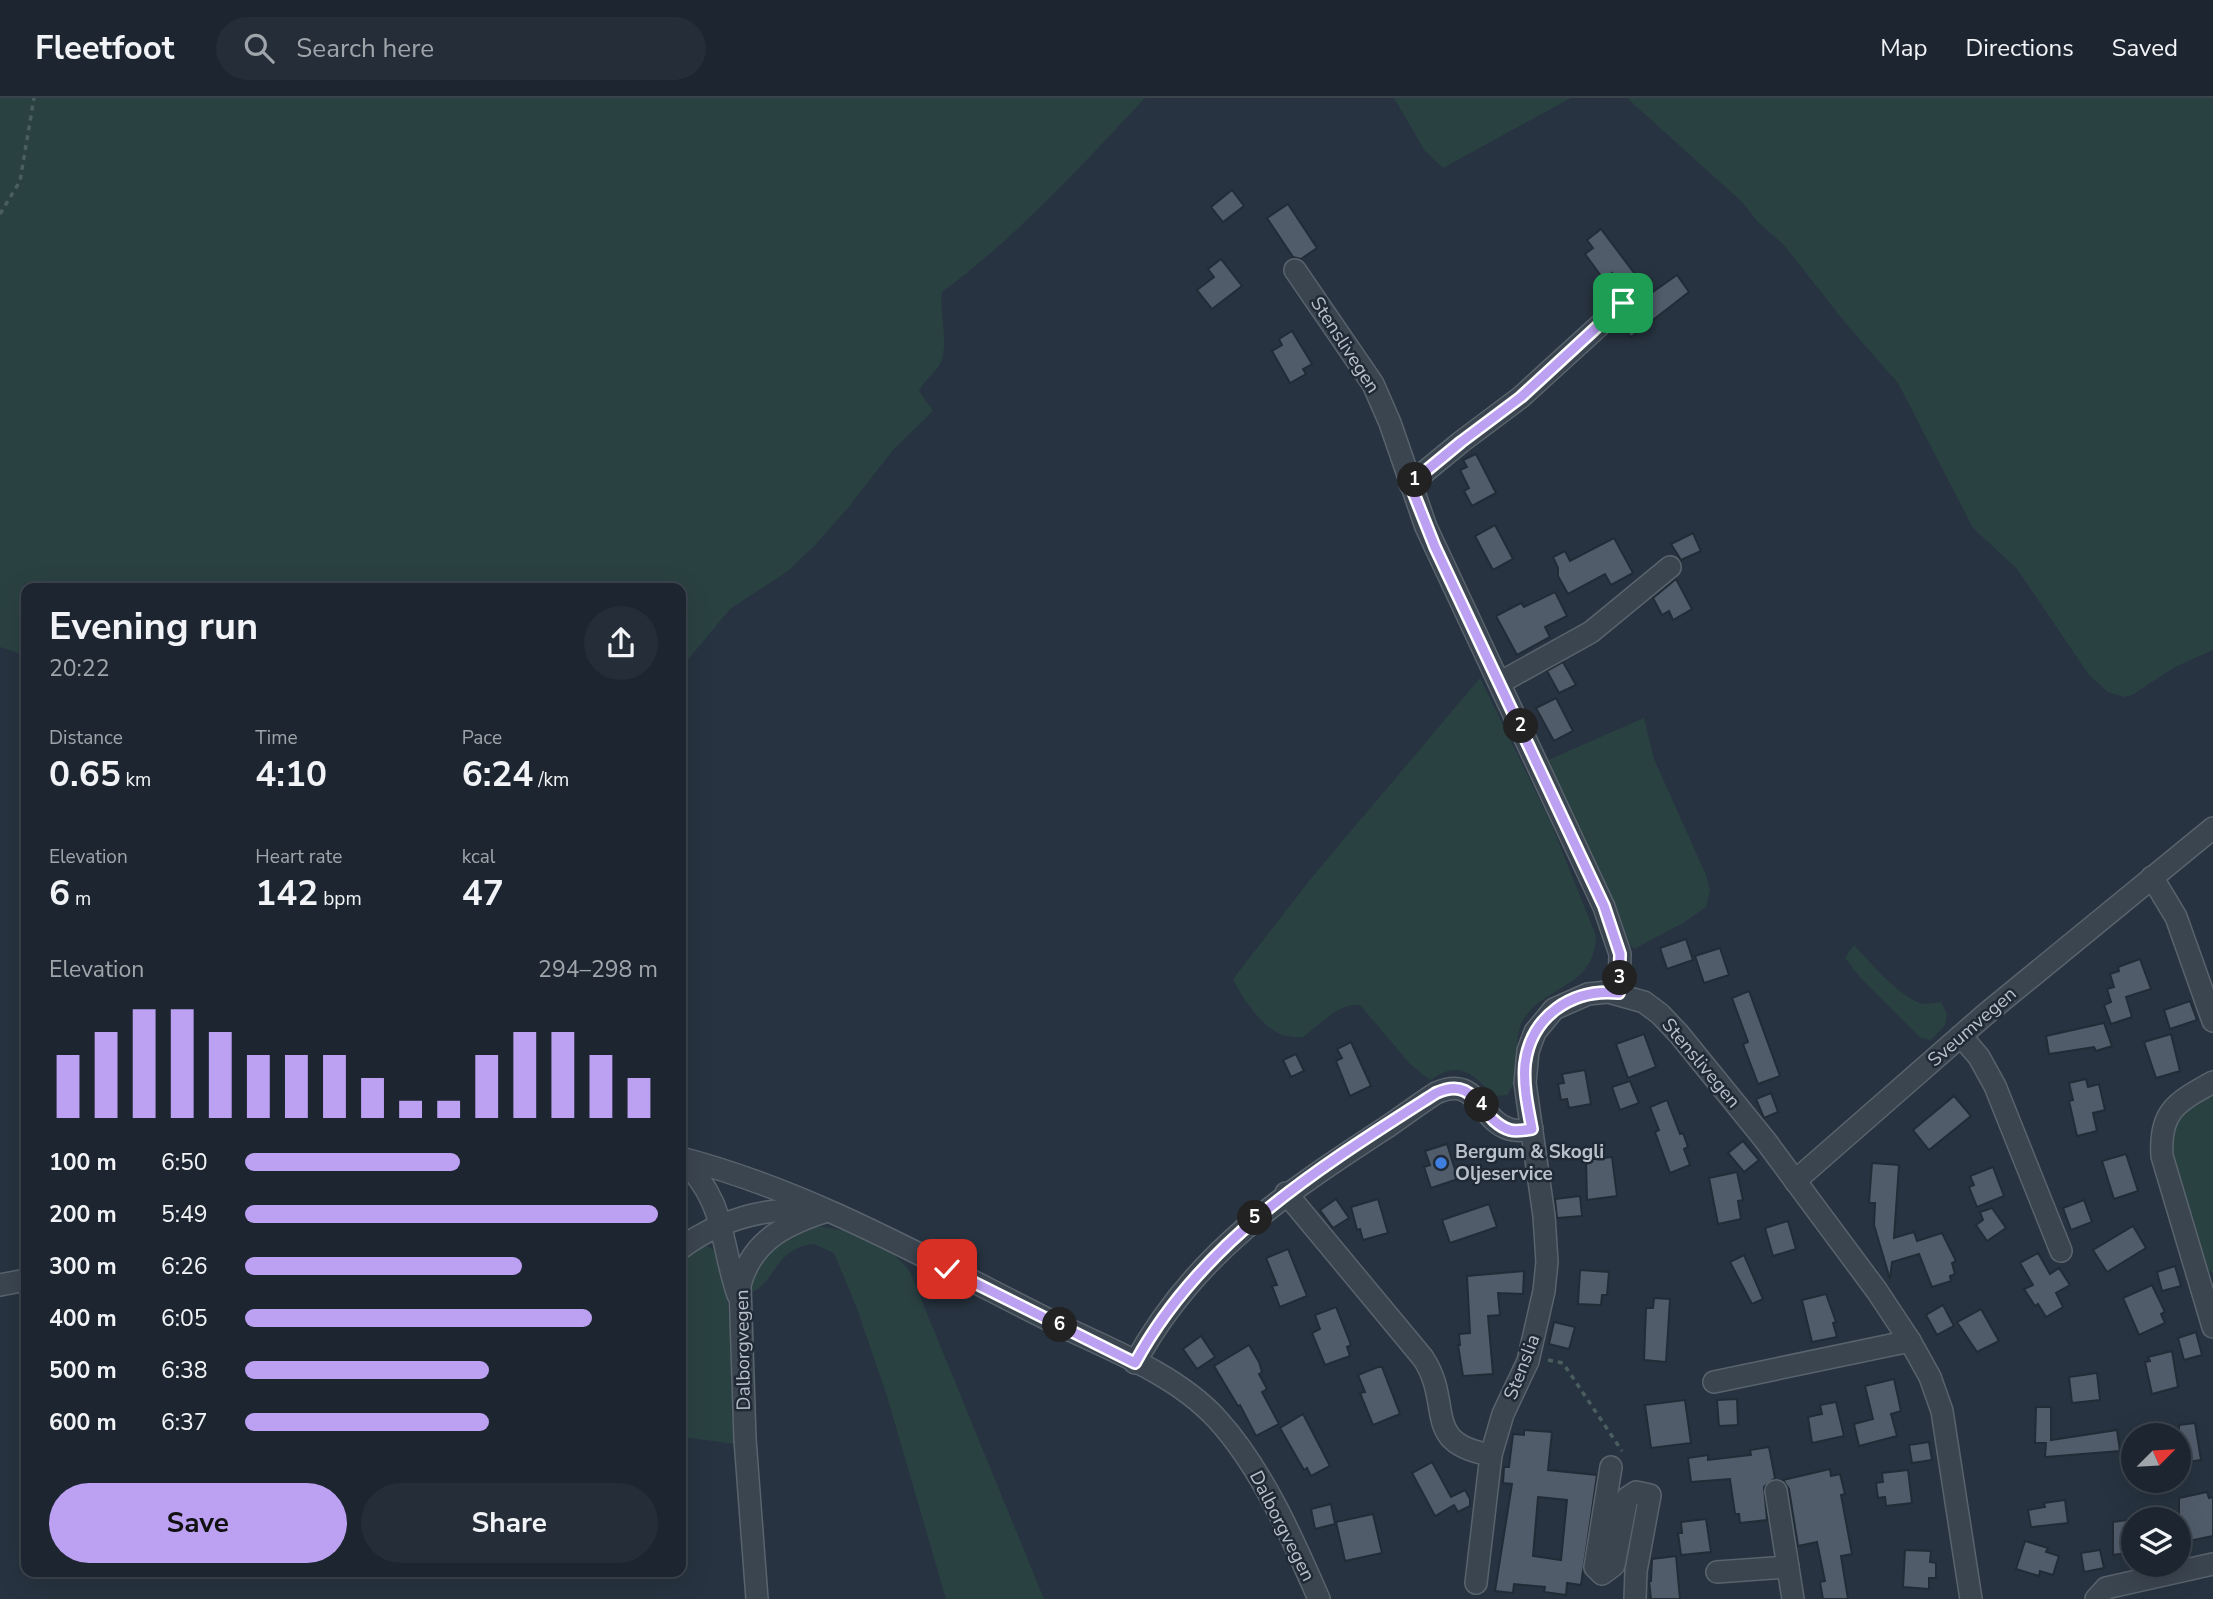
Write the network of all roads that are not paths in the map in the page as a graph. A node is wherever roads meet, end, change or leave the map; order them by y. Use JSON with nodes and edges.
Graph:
{"nodes":[{"id":1,"x":1295,"y":270,"type":"dead end"},
{"id":2,"x":1623,"y":303,"type":"dead end"},
{"id":3,"x":1410,"y":484,"type":"junction"},
{"id":4,"x":1670,"y":567,"type":"dead end"},
{"id":5,"x":1501,"y":682,"type":"junction"},
{"id":6,"x":2213,"y":828,"type":"edge"},
{"id":7,"x":2152,"y":877,"type":"junction"},
{"id":8,"x":1619,"y":993,"type":"junction"},
{"id":9,"x":2213,"y":1021,"type":"edge"},
{"id":10,"x":1961,"y":1036,"type":"junction"},
{"id":11,"x":2213,"y":1082,"type":"edge"},
{"id":12,"x":1532,"y":1129,"type":"junction"},
{"id":13,"x":686,"y":1160,"type":"edge"},
{"id":14,"x":686,"y":1164,"type":"edge"},
{"id":15,"x":1795,"y":1181,"type":"junction"},
{"id":16,"x":1286,"y":1193,"type":"junction"},
{"id":17,"x":827,"y":1211,"type":"junction"},
{"id":18,"x":720,"y":1226,"type":"junction"},
{"id":19,"x":686,"y":1245,"type":"edge"},
{"id":20,"x":2061,"y":1251,"type":"dead end"},
{"id":21,"x":21,"y":1281,"type":"edge"},
{"id":22,"x":0,"y":1285,"type":"edge"},
{"id":23,"x":739,"y":1300,"type":"junction"},
{"id":24,"x":2213,"y":1327,"type":"edge"},
{"id":25,"x":1910,"y":1340,"type":"junction"},
{"id":26,"x":1135,"y":1363,"type":"junction"},
{"id":27,"x":1714,"y":1382,"type":"dead end"},
{"id":28,"x":1491,"y":1455,"type":"junction"},
{"id":29,"x":1619,"y":1463,"type":"road end"},
{"id":30,"x":1776,"y":1491,"type":"dead end"},
{"id":31,"x":2213,"y":1564,"type":"edge"},
{"id":32,"x":1788,"y":1567,"type":"junction"},
{"id":33,"x":1717,"y":1572,"type":"dead end"},
{"id":34,"x":1476,"y":1583,"type":"dead end"},
{"id":35,"x":2147,"y":1589,"type":"edge"},
{"id":36,"x":757,"y":1599,"type":"edge"},
{"id":37,"x":1319,"y":1599,"type":"edge"},
{"id":38,"x":1635,"y":1599,"type":"edge"},
{"id":39,"x":1793,"y":1599,"type":"edge"},
{"id":40,"x":1971,"y":1599,"type":"edge"},
{"id":41,"x":2096,"y":1599,"type":"edge"}],
"edges":[{"from":1,"to":3,"type":"street","name":"Stenslivegen"},
{"from":2,"to":3,"type":"street"},
{"from":3,"to":5,"type":"street","name":"Stenslivegen"},
{"from":4,"to":5,"type":"street"},
{"from":5,"to":8,"type":"street","name":"Stenslivegen"},
{"from":6,"to":7,"type":"street","name":"Sveumvegen"},
{"from":7,"to":9,"type":"street"},
{"from":7,"to":10,"type":"street","name":"Sveumvegen"},
{"from":8,"to":12,"type":"street","name":"Stenslia"},
{"from":8,"to":15,"type":"street","name":"Stenslivegen"},
{"from":10,"to":15,"type":"street","name":"Sveumvegen"},
{"from":10,"to":20,"type":"street"},
{"from":11,"to":24,"type":"street"},
{"from":12,"to":16,"type":"street"},
{"from":12,"to":28,"type":"street","name":"Stenslia"},
{"from":13,"to":17,"type":"street"},
{"from":14,"to":18,"type":"street"},
{"from":15,"to":25,"type":"street","name":"Stenslivegen"},
{"from":16,"to":26,"type":"street"},
{"from":16,"to":28,"type":"street"},
{"from":17,"to":18,"type":"street"},
{"from":17,"to":23,"type":"street","name":"Dalborgvegen"},
{"from":17,"to":26,"type":"street","name":"Dalborgvegen"},
{"from":18,"to":19,"type":"street"},
{"from":18,"to":23,"type":"street"},
{"from":21,"to":22,"type":"street"},
{"from":23,"to":36,"type":"street","name":"Dalborgvegen"},
{"from":25,"to":27,"type":"street"},
{"from":25,"to":40,"type":"street","name":"Stenslivegen"},
{"from":26,"to":37,"type":"street","name":"Dalborgvegen"},
{"from":28,"to":34,"type":"street","name":"Stenslia"},
{"from":29,"to":38,"type":"street"},
{"from":30,"to":32,"type":"street"},
{"from":31,"to":35,"type":"street"},
{"from":32,"to":33,"type":"street"},
{"from":32,"to":39,"type":"street"},
{"from":35,"to":41,"type":"street"}]}
